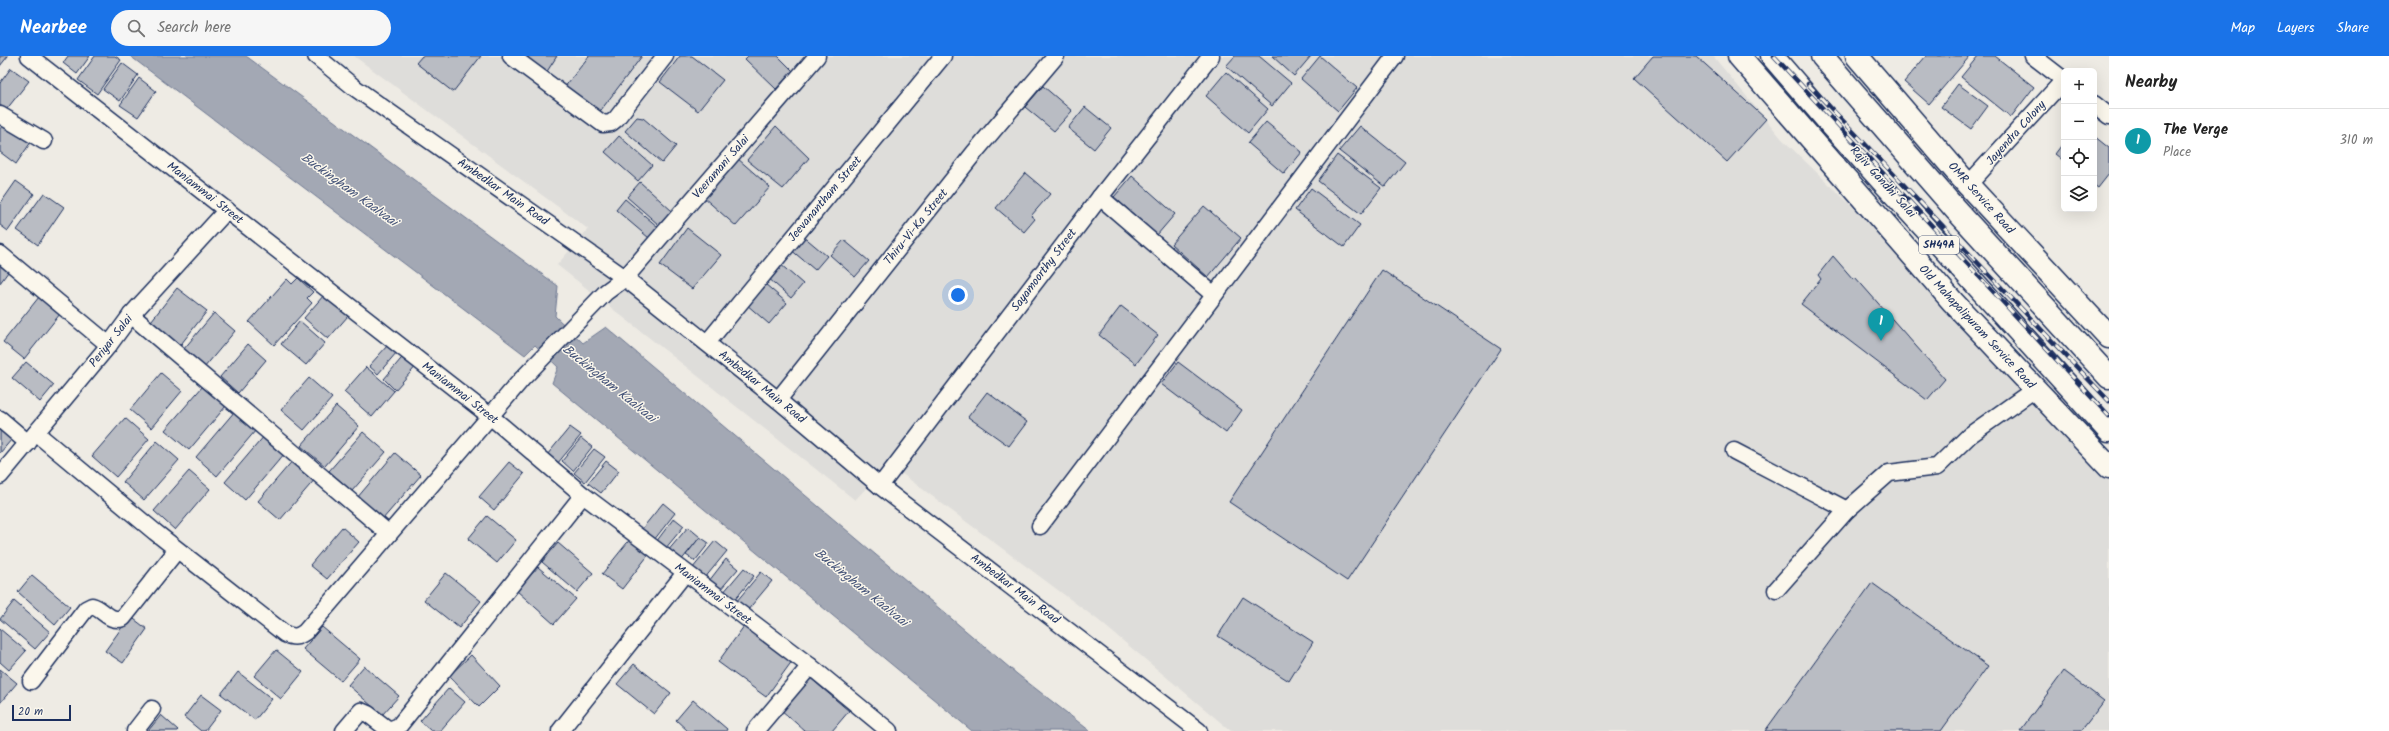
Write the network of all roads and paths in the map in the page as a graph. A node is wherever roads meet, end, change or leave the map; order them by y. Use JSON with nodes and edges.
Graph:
{"nodes":[{"id":1,"x":29,"y":56,"type":"edge"},
{"id":2,"x":316,"y":56,"type":"edge"},
{"id":3,"x":511,"y":56,"type":"edge"},
{"id":4,"x":665,"y":56,"type":"edge"},
{"id":5,"x":817,"y":56,"type":"edge"},
{"id":6,"x":943,"y":56,"type":"edge"},
{"id":7,"x":1056,"y":56,"type":"edge"},
{"id":8,"x":1211,"y":56,"type":"edge"},
{"id":9,"x":1395,"y":56,"type":"edge"},
{"id":10,"x":1739,"y":56,"type":"edge"},
{"id":11,"x":1772,"y":56,"type":"edge"},
{"id":12,"x":1822,"y":56,"type":"edge"},
{"id":13,"x":1857,"y":56,"type":"edge"},
{"id":14,"x":2033,"y":56,"type":"edge"},
{"id":15,"x":2061,"y":78,"type":"edge"},
{"id":16,"x":2061,"y":83,"type":"edge"},
{"id":17,"x":2097,"y":106,"type":"edge"},
{"id":18,"x":0,"y":115,"type":"edge"},
{"id":19,"x":2109,"y":116,"type":"edge"},
{"id":20,"x":44,"y":141,"type":"dead end"},
{"id":21,"x":1968,"y":185,"type":"junction"},
{"id":22,"x":1100,"y":197,"type":"junction"},
{"id":23,"x":227,"y":210,"type":"junction"},
{"id":24,"x":0,"y":254,"type":"edge"},
{"id":25,"x":625,"y":278,"type":"junction"},
{"id":26,"x":1214,"y":295,"type":"junction"},
{"id":27,"x":131,"y":315,"type":"junction"},
{"id":28,"x":2109,"y":336,"type":"edge"},
{"id":29,"x":707,"y":343,"type":"junction"},
{"id":30,"x":109,"y":345,"type":"junction"},
{"id":31,"x":2109,"y":377,"type":"edge"},
{"id":32,"x":2035,"y":389,"type":"junction"},
{"id":33,"x":778,"y":400,"type":"junction"},
{"id":34,"x":490,"y":416,"type":"junction"},
{"id":35,"x":0,"y":419,"type":"edge"},
{"id":36,"x":2109,"y":431,"type":"edge"},
{"id":37,"x":32,"y":438,"type":"junction"},
{"id":38,"x":1734,"y":451,"type":"dead end"},
{"id":39,"x":2109,"y":467,"type":"edge"},
{"id":40,"x":0,"y":476,"type":"edge"},
{"id":41,"x":880,"y":486,"type":"junction"},
{"id":42,"x":583,"y":495,"type":"junction"},
{"id":43,"x":1847,"y":510,"type":"junction"},
{"id":44,"x":1040,"y":526,"type":"dead end"},
{"id":45,"x":388,"y":533,"type":"junction"},
{"id":46,"x":177,"y":550,"type":"junction"},
{"id":47,"x":685,"y":573,"type":"junction"},
{"id":48,"x":1776,"y":590,"type":"dead end"},
{"id":49,"x":810,"y":666,"type":"junction"},
{"id":50,"x":31,"y":680,"type":"dead end"},
{"id":51,"x":152,"y":709,"type":"dead end"},
{"id":52,"x":135,"y":731,"type":"edge"},
{"id":53,"x":344,"y":731,"type":"edge"},
{"id":54,"x":560,"y":731,"type":"edge"},
{"id":55,"x":755,"y":731,"type":"edge"},
{"id":56,"x":889,"y":731,"type":"edge"},
{"id":57,"x":1199,"y":731,"type":"edge"}],
"edges":[{"from":1,"to":23,"type":"street","name":"Maniammai Street"},
{"from":2,"to":25,"type":"street","name":"Ambedkar Main Road"},
{"from":3,"to":4,"type":"street"},
{"from":5,"to":25,"type":"street","name":"Veeramani Salai"},
{"from":6,"to":29,"type":"street","name":"Jeevanantham Street"},
{"from":7,"to":33,"type":"street","name":"Thiru-Vi-Ka Street"},
{"from":8,"to":22,"type":"street","name":"Sayamoorthy Street"},
{"from":9,"to":26,"type":"street"},
{"from":10,"to":32,"type":"street","name":"Old Mahapalipuram Service Road"},
{"from":11,"to":36,"type":"street","name":"Rajiv Gandhi Salai","number":"SH49A"},
{"from":12,"to":31,"type":"street","number":"SH49A"},
{"from":13,"to":21,"type":"street","name":"OMR Service Road"},
{"from":14,"to":15,"type":"street","name":"Jayendra Colony"},
{"from":16,"to":21,"type":"street","name":"Jayendra Colony"},
{"from":17,"to":19,"type":"street"},
{"from":18,"to":20,"type":"street"},
{"from":21,"to":28,"type":"street","name":"OMR Service Road"},
{"from":22,"to":26,"type":"street"},
{"from":22,"to":41,"type":"street","name":"Sayamoorthy Street"},
{"from":23,"to":27,"type":"street","name":"Periyar Salai"},
{"from":23,"to":34,"type":"street","name":"Maniammai Street"},
{"from":24,"to":30,"type":"street"},
{"from":25,"to":29,"type":"street","name":"Ambedkar Main Road"},
{"from":25,"to":34,"type":"street","name":"Veeramani Salai"},
{"from":26,"to":44,"type":"street"},
{"from":27,"to":30,"type":"street","name":"Periyar Salai"},
{"from":27,"to":45,"type":"street"},
{"from":29,"to":33,"type":"street","name":"Ambedkar Main Road"},
{"from":30,"to":37,"type":"street","name":"Periyar Salai"},
{"from":32,"to":39,"type":"street","name":"Old Mahapalipuram Service Road"},
{"from":32,"to":43,"type":"street"},
{"from":33,"to":41,"type":"street","name":"Ambedkar Main Road"},
{"from":34,"to":42,"type":"street","name":"Maniammai Street"},
{"from":34,"to":45,"type":"street","name":"Veeramani Salai"},
{"from":35,"to":37,"type":"street","name":"Veeramani Salai"},
{"from":37,"to":40,"type":"street","name":"Periyar Salai"},
{"from":37,"to":46,"type":"street","name":"Veeramani Salai"},
{"from":38,"to":43,"type":"street"},
{"from":41,"to":57,"type":"street","name":"Ambedkar Main Road"},
{"from":42,"to":47,"type":"street","name":"Maniammai Street"},
{"from":42,"to":53,"type":"street"},
{"from":43,"to":48,"type":"street"},
{"from":45,"to":46,"type":"street","name":"Veeramani Salai"},
{"from":46,"to":50,"type":"street"},
{"from":47,"to":49,"type":"street","name":"Maniammai Street"},
{"from":47,"to":54,"type":"street"},
{"from":49,"to":55,"type":"street"},
{"from":49,"to":56,"type":"street","name":"Maniammai Street"},
{"from":51,"to":52,"type":"street"}]}
